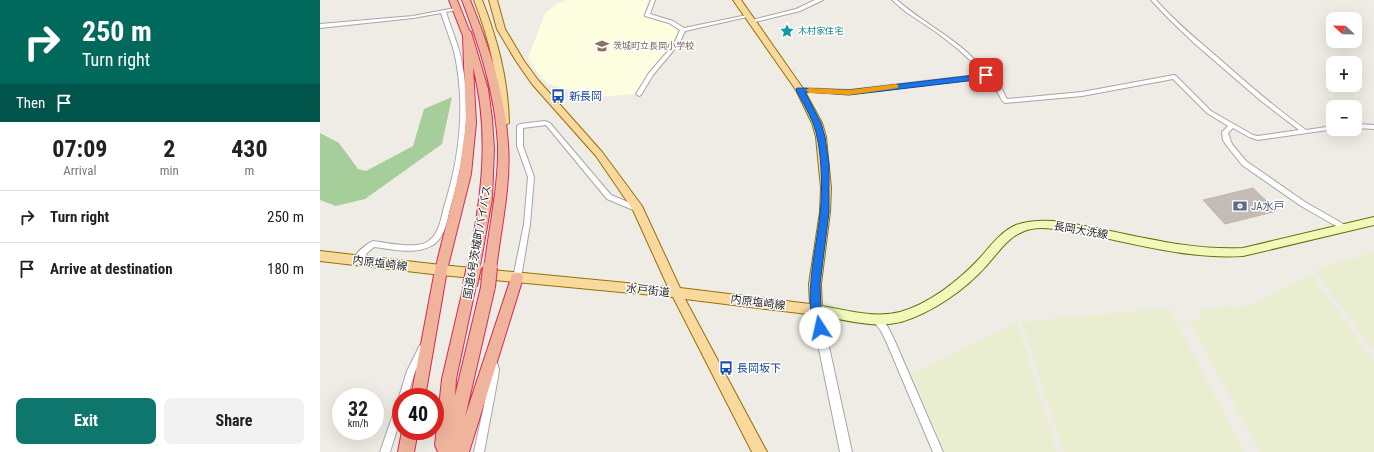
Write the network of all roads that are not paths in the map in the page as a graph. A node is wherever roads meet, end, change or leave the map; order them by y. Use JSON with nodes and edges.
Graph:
{"nodes":[{"id":1,"x":466,"y":0,"type":"edge"},
{"id":2,"x":478,"y":0,"type":"edge"},
{"id":3,"x":486,"y":0,"type":"edge"},
{"id":4,"x":493,"y":0,"type":"edge"},
{"id":5,"x":653,"y":0,"type":"edge"},
{"id":6,"x":736,"y":0,"type":"edge"},
{"id":7,"x":820,"y":0,"type":"edge"},
{"id":8,"x":894,"y":0,"type":"edge"},
{"id":9,"x":1153,"y":0,"type":"edge"},
{"id":10,"x":454,"y":4,"type":"edge"},
{"id":11,"x":443,"y":12,"type":"junction"},
{"id":12,"x":498,"y":19,"type":"junction"},
{"id":13,"x":749,"y":19,"type":"junction"},
{"id":14,"x":320,"y":26,"type":"edge"},
{"id":15,"x":683,"y":30,"type":"junction"},
{"id":16,"x":467,"y":32,"type":"junction"},
{"id":17,"x":986,"y":78,"type":"junction"},
{"id":18,"x":800,"y":90,"type":"junction"},
{"id":19,"x":639,"y":94,"type":"dead end"},
{"id":20,"x":1232,"y":126,"type":"junction"},
{"id":21,"x":1362,"y":126,"type":"edge"},
{"id":22,"x":1374,"y":127,"type":"edge"},
{"id":23,"x":1326,"y":129,"type":"edge"},
{"id":24,"x":1304,"y":131,"type":"junction"},
{"id":25,"x":503,"y":144,"type":"junction"},
{"id":26,"x":638,"y":209,"type":"junction"},
{"id":27,"x":1374,"y":221,"type":"edge"},
{"id":28,"x":1345,"y":228,"type":"junction"},
{"id":29,"x":320,"y":256,"type":"edge"},
{"id":30,"x":356,"y":260,"type":"junction"},
{"id":31,"x":441,"y":270,"type":"junction"},
{"id":32,"x":517,"y":278,"type":"junction"},
{"id":33,"x":676,"y":293,"type":"junction"},
{"id":34,"x":816,"y":310,"type":"junction"},
{"id":35,"x":876,"y":319,"type":"junction"},
{"id":36,"x":430,"y":334,"type":"junction"},
{"id":37,"x":491,"y":356,"type":"junction"},
{"id":38,"x":406,"y":388,"type":"edge"},
{"id":39,"x":420,"y":388,"type":"edge"},
{"id":40,"x":392,"y":430,"type":"edge"},
{"id":41,"x":408,"y":440,"type":"edge"},
{"id":42,"x":385,"y":452,"type":"edge"},
{"id":43,"x":406,"y":452,"type":"edge"},
{"id":44,"x":442,"y":452,"type":"edge"},
{"id":45,"x":446,"y":452,"type":"edge"},
{"id":46,"x":461,"y":452,"type":"edge"},
{"id":47,"x":479,"y":452,"type":"edge"},
{"id":48,"x":760,"y":452,"type":"edge"},
{"id":49,"x":846,"y":452,"type":"edge"},
{"id":50,"x":938,"y":452,"type":"edge"}],
"edges":[{"from":1,"to":25,"type":"highway"},
{"from":2,"to":25,"type":"main road"},
{"from":3,"to":12,"type":"main road"},
{"from":4,"to":12,"type":"main road"},
{"from":5,"to":15,"type":"street"},
{"from":6,"to":13,"type":"main road"},
{"from":7,"to":13,"type":"street"},
{"from":8,"to":17,"type":"street"},
{"from":9,"to":24,"type":"street"},
{"from":10,"to":11,"type":"street"},
{"from":10,"to":16,"type":"highway"},
{"from":11,"to":14,"type":"street"},
{"from":11,"to":30,"type":"street"},
{"from":12,"to":26,"type":"main road"},
{"from":13,"to":15,"type":"street"},
{"from":13,"to":18,"type":"main road"},
{"from":15,"to":19,"type":"street"},
{"from":16,"to":31,"type":"highway"},
{"from":16,"to":44,"type":"highway","name":"国道6号茨城町バイパス","bridge":true},
{"from":17,"to":18,"type":"street"},
{"from":17,"to":20,"type":"street"},
{"from":18,"to":34,"type":"main road"},
{"from":20,"to":24,"type":"street"},
{"from":20,"to":28,"type":"street"},
{"from":21,"to":22,"type":"street"},
{"from":23,"to":24,"type":"street"},
{"from":25,"to":45,"type":"highway","name":"国道6号茨城町バイパス","bridge":true},
{"from":26,"to":32,"type":"street"},
{"from":26,"to":33,"type":"main road"},
{"from":27,"to":28,"type":"main road","name":"長岡大洗線"},
{"from":28,"to":35,"type":"main road","name":"長岡大洗線"},
{"from":29,"to":30,"type":"main road","name":"内原塩崎線"},
{"from":30,"to":31,"type":"main road","name":"内原塩崎線"},
{"from":31,"to":32,"type":"main road","name":"水戸街道"},
{"from":31,"to":36,"type":"highway"},
{"from":32,"to":33,"type":"main road","name":"水戸街道"},
{"from":32,"to":37,"type":"highway"},
{"from":33,"to":34,"type":"main road","name":"内原塩崎線"},
{"from":33,"to":48,"type":"main road","name":"水戸街道"},
{"from":34,"to":35,"type":"main road","name":"長岡大洗線"},
{"from":34,"to":49,"type":"street"},
{"from":35,"to":50,"type":"street"},
{"from":36,"to":38,"type":"street"},
{"from":36,"to":39,"type":"highway"},
{"from":37,"to":46,"type":"highway"},
{"from":37,"to":47,"type":"street"},
{"from":40,"to":42,"type":"street"},
{"from":41,"to":43,"type":"highway"}]}
